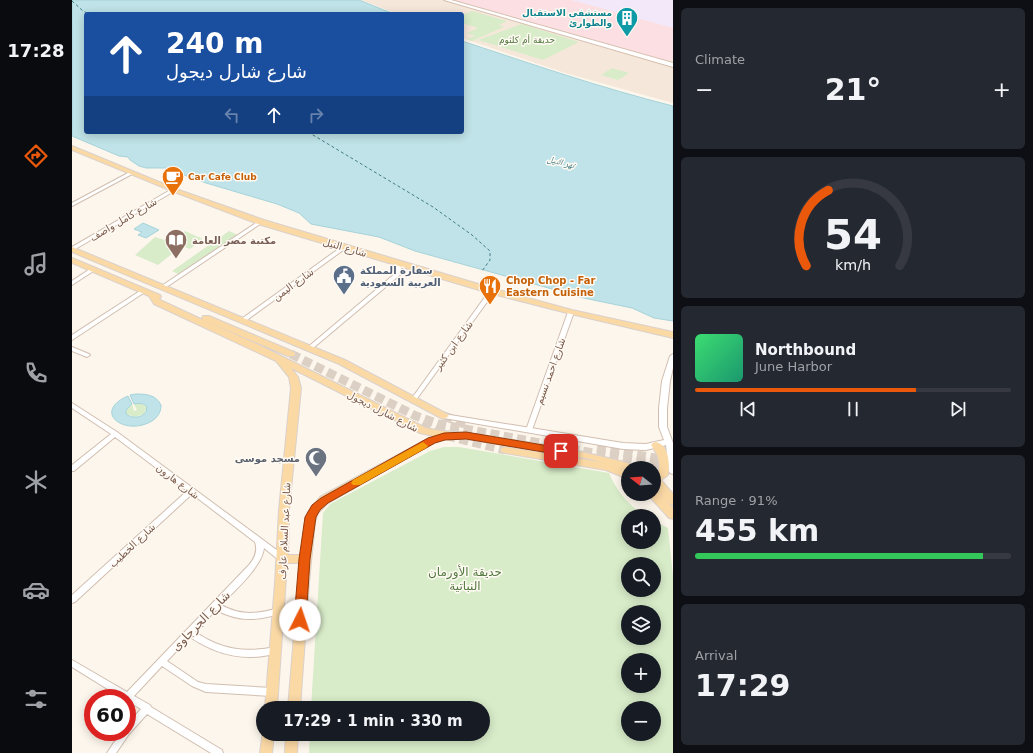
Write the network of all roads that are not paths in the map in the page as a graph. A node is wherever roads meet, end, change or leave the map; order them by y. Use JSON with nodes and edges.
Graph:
{"nodes":[{"id":1,"x":446,"y":0,"type":"edge"},
{"id":2,"x":673,"y":65,"type":"edge"},
{"id":3,"x":72,"y":148,"type":"edge"},
{"id":4,"x":132,"y":173,"type":"junction"},
{"id":5,"x":174,"y":190,"type":"junction"},
{"id":6,"x":72,"y":205,"type":"edge"},
{"id":7,"x":261,"y":222,"type":"junction"},
{"id":8,"x":344,"y":247,"type":"junction"},
{"id":9,"x":72,"y":249,"type":"edge"},
{"id":10,"x":72,"y":260,"type":"edge"},
{"id":11,"x":401,"y":264,"type":"junction"},
{"id":12,"x":93,"y":270,"type":"junction"},
{"id":13,"x":72,"y":283,"type":"edge"},
{"id":14,"x":163,"y":287,"type":"junction"},
{"id":15,"x":143,"y":291,"type":"junction"},
{"id":16,"x":492,"y":291,"type":"junction"},
{"id":17,"x":152,"y":295,"type":"junction"},
{"id":18,"x":571,"y":312,"type":"junction"},
{"id":19,"x":242,"y":321,"type":"junction"},
{"id":20,"x":673,"y":335,"type":"edge"},
{"id":21,"x":72,"y":338,"type":"edge"},
{"id":22,"x":72,"y":348,"type":"edge"},
{"id":23,"x":310,"y":348,"type":"junction"},
{"id":24,"x":291,"y":354,"type":"tunnel mouth"},
{"id":25,"x":88,"y":355,"type":"dead end"},
{"id":26,"x":673,"y":356,"type":"edge"},
{"id":27,"x":280,"y":359,"type":"junction"},
{"id":28,"x":414,"y":399,"type":"junction"},
{"id":29,"x":72,"y":405,"type":"edge"},
{"id":30,"x":444,"y":416,"type":"joint"},
{"id":31,"x":530,"y":430,"type":"junction"},
{"id":32,"x":115,"y":434,"type":"junction"},
{"id":33,"x":452,"y":435,"type":"junction"},
{"id":34,"x":669,"y":442,"type":"junction"},
{"id":35,"x":656,"y":445,"type":"junction"},
{"id":36,"x":504,"y":450,"type":"tunnel mouth"},
{"id":37,"x":621,"y":464,"type":"edge"},
{"id":38,"x":72,"y":469,"type":"edge"},
{"id":39,"x":621,"y":472,"type":"edge"},
{"id":40,"x":673,"y":472,"type":"edge"},
{"id":41,"x":661,"y":477,"type":"edge"},
{"id":42,"x":661,"y":486,"type":"edge"},
{"id":43,"x":191,"y":490,"type":"junction"},
{"id":44,"x":660,"y":501,"type":"edge"},
{"id":45,"x":673,"y":501,"type":"edge"},
{"id":46,"x":673,"y":515,"type":"edge"},
{"id":47,"x":258,"y":540,"type":"junction"},
{"id":48,"x":283,"y":559,"type":"junction"},
{"id":49,"x":305,"y":559,"type":"junction"},
{"id":50,"x":72,"y":600,"type":"edge"},
{"id":51,"x":216,"y":606,"type":"junction"},
{"id":52,"x":279,"y":611,"type":"junction"},
{"id":53,"x":190,"y":633,"type":"junction"},
{"id":54,"x":276,"y":650,"type":"junction"},
{"id":55,"x":162,"y":662,"type":"junction"},
{"id":56,"x":72,"y":663,"type":"edge"},
{"id":57,"x":115,"y":689,"type":"edge"},
{"id":58,"x":136,"y":689,"type":"edge"},
{"id":59,"x":272,"y":692,"type":"junction"},
{"id":60,"x":271,"y":701,"type":"edge"},
{"id":61,"x":295,"y":701,"type":"edge"},
{"id":62,"x":136,"y":702,"type":"edge"},
{"id":63,"x":147,"y":708,"type":"junction"},
{"id":64,"x":136,"y":721,"type":"edge"},
{"id":65,"x":120,"y":741,"type":"edge"},
{"id":66,"x":267,"y":741,"type":"edge"},
{"id":67,"x":292,"y":741,"type":"edge"},
{"id":68,"x":111,"y":753,"type":"edge"},
{"id":69,"x":219,"y":753,"type":"edge"},
{"id":70,"x":266,"y":753,"type":"edge"},
{"id":71,"x":291,"y":753,"type":"edge"}],
"edges":[{"from":1,"to":2,"type":"main road"},
{"from":3,"to":4,"type":"main road","name":"شارع النيل"},
{"from":4,"to":5,"type":"main road","name":"شارع النيل"},
{"from":4,"to":6,"type":"street"},
{"from":5,"to":7,"type":"main road","name":"شارع النيل"},
{"from":5,"to":9,"type":"street","name":"شارع كامل واصف"},
{"from":7,"to":8,"type":"main road","name":"شارع النيل"},
{"from":7,"to":14,"type":"street"},
{"from":8,"to":11,"type":"main road","name":"شارع النيل"},
{"from":8,"to":19,"type":"street","name":"شارع اليمن"},
{"from":9,"to":14,"type":"main road"},
{"from":10,"to":12,"type":"main road","name":"شارع شارل ديجول"},
{"from":11,"to":16,"type":"main road","name":"شارع النيل"},
{"from":11,"to":23,"type":"street"},
{"from":12,"to":13,"type":"street"},
{"from":12,"to":15,"type":"main road","name":"شارع شارل ديجول"},
{"from":14,"to":19,"type":"main road"},
{"from":15,"to":17,"type":"main road","name":"شارع شارل ديجول"},
{"from":15,"to":21,"type":"street"},
{"from":16,"to":18,"type":"main road","name":"شارع النيل"},
{"from":16,"to":28,"type":"street","name":"شارع ابن كثير"},
{"from":17,"to":24,"type":"main road","name":"شارع شارل ديجول"},
{"from":17,"to":27,"type":"main road","name":"شارع شارل ديجول"},
{"from":18,"to":20,"type":"main road","name":"شارع النيل"},
{"from":18,"to":31,"type":"street","name":"شارع احمد نسيم"},
{"from":19,"to":23,"type":"main road"},
{"from":22,"to":25,"type":"street"},
{"from":23,"to":28,"type":"main road"},
{"from":26,"to":34,"type":"street"},
{"from":27,"to":33,"type":"main road","name":"شارع شارل ديجول"},
{"from":27,"to":48,"type":"main road","name":"شارع عبد السلام عارف"},
{"from":28,"to":30,"type":"main road"},
{"from":29,"to":32,"type":"street","name":"شارع هارون"},
{"from":30,"to":31,"type":"street"},
{"from":31,"to":35,"type":"street"},
{"from":32,"to":38,"type":"street"},
{"from":32,"to":43,"type":"street","name":"شارع هارون"},
{"from":33,"to":37,"type":"main road","name":"شارع شارل ديجول"},
{"from":33,"to":49,"type":"main road"},
{"from":34,"to":35,"type":"street"},
{"from":34,"to":40,"type":"street"},
{"from":35,"to":41,"type":"main road"},
{"from":36,"to":39,"type":"main road"},
{"from":42,"to":45,"type":"main road"},
{"from":43,"to":47,"type":"street","name":"شارع هارون"},
{"from":43,"to":50,"type":"street","name":"شارع الخطيب"},
{"from":44,"to":46,"type":"main road"},
{"from":47,"to":48,"type":"street","name":"شارع هارون"},
{"from":47,"to":51,"type":"street","name":"شارع الجرجاوى"},
{"from":48,"to":49,"type":"main road"},
{"from":48,"to":52,"type":"main road","name":"شارع عبد السلام عارف"},
{"from":49,"to":61,"type":"main road"},
{"from":51,"to":52,"type":"street"},
{"from":51,"to":53,"type":"street","name":"شارع الجرجاوى"},
{"from":52,"to":54,"type":"main road","name":"شارع عبد السلام عارف"},
{"from":53,"to":54,"type":"street"},
{"from":53,"to":55,"type":"street","name":"شارع الجرجاوى"},
{"from":54,"to":59,"type":"main road","name":"شارع عبد السلام عارف"},
{"from":55,"to":58,"type":"street","name":"شارع الجرجاوى"},
{"from":55,"to":59,"type":"street"},
{"from":56,"to":57,"type":"street"},
{"from":59,"to":60,"type":"main road","name":"شارع عبد السلام عارف"},
{"from":62,"to":63,"type":"street"},
{"from":63,"to":64,"type":"street"},
{"from":63,"to":69,"type":"street"},
{"from":65,"to":68,"type":"street"},
{"from":66,"to":70,"type":"main road"},
{"from":67,"to":71,"type":"main road"}]}
